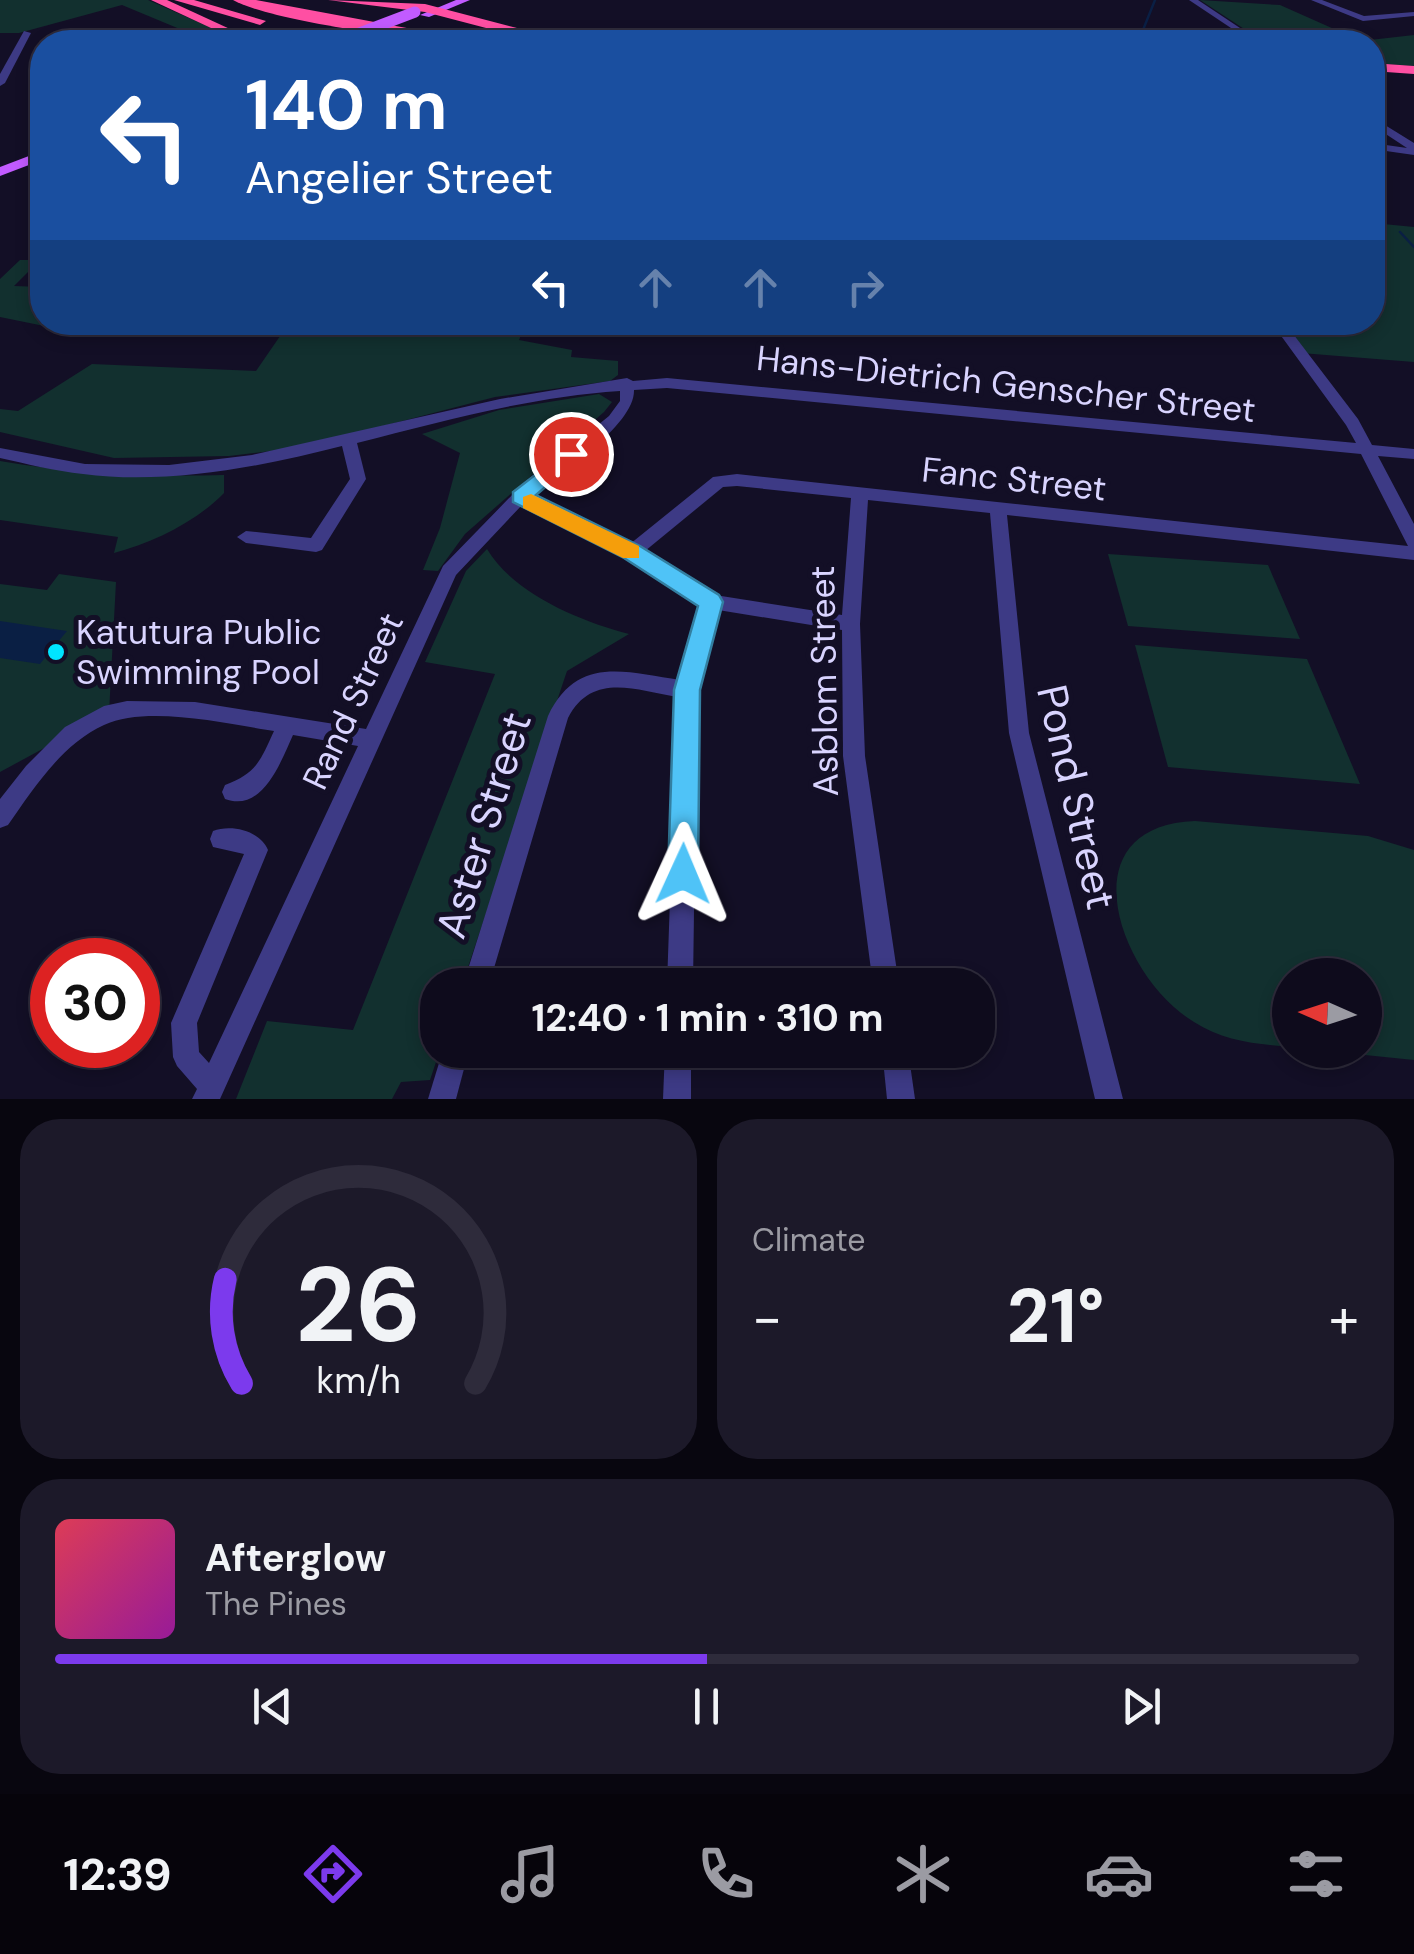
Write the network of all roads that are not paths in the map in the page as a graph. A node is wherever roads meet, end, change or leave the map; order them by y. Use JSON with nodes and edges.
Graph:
{"nodes":[{"id":1,"x":158,"y":0,"type":"edge"},
{"id":2,"x":180,"y":0,"type":"edge"},
{"id":3,"x":239,"y":0,"type":"edge"},
{"id":4,"x":334,"y":0,"type":"edge"},
{"id":5,"x":465,"y":0,"type":"edge"},
{"id":6,"x":1194,"y":0,"type":"edge"},
{"id":7,"x":1315,"y":0,"type":"edge"},
{"id":8,"x":430,"y":9,"type":"edge"},
{"id":9,"x":1414,"y":14,"type":"edge"},
{"id":10,"x":224,"y":30,"type":"edge"},
{"id":11,"x":315,"y":30,"type":"edge"},
{"id":12,"x":370,"y":30,"type":"edge"},
{"id":13,"x":382,"y":30,"type":"edge"},
{"id":14,"x":387,"y":30,"type":"edge"},
{"id":15,"x":509,"y":30,"type":"edge"},
{"id":16,"x":1239,"y":30,"type":"edge"},
{"id":17,"x":27,"y":33,"type":"dead end"},
{"id":18,"x":1385,"y":68,"type":"edge"},
{"id":19,"x":1414,"y":70,"type":"edge"},
{"id":20,"x":1385,"y":81,"type":"edge"},
{"id":21,"x":0,"y":82,"type":"edge"},
{"id":22,"x":1414,"y":83,"type":"edge"},
{"id":23,"x":1385,"y":129,"type":"edge"},
{"id":24,"x":1385,"y":148,"type":"edge"},
{"id":25,"x":1414,"y":150,"type":"edge"},
{"id":26,"x":30,"y":161,"type":"edge"},
{"id":27,"x":30,"y":170,"type":"edge"},
{"id":28,"x":0,"y":172,"type":"edge"},
{"id":29,"x":0,"y":182,"type":"edge"},
{"id":30,"x":1287,"y":335,"type":"edge"},
{"id":31,"x":627,"y":383,"type":"junction"},
{"id":32,"x":349,"y":443,"type":"junction"},
{"id":33,"x":0,"y":444,"type":"edge"},
{"id":34,"x":1366,"y":450,"type":"junction"},
{"id":35,"x":0,"y":453,"type":"edge"},
{"id":36,"x":1414,"y":454,"type":"edge"},
{"id":37,"x":61,"y":465,"type":"junction"},
{"id":38,"x":860,"y":493,"type":"junction"},
{"id":39,"x":520,"y":497,"type":"junction"},
{"id":40,"x":998,"y":508,"type":"junction"},
{"id":41,"x":246,"y":536,"type":"dead end"},
{"id":42,"x":1414,"y":541,"type":"edge"},
{"id":43,"x":632,"y":552,"type":"junction"},
{"id":44,"x":1414,"y":553,"type":"edge"},
{"id":45,"x":711,"y":602,"type":"junction"},
{"id":46,"x":851,"y":624,"type":"junction"},
{"id":47,"x":687,"y":690,"type":"junction"},
{"id":48,"x":286,"y":727,"type":"junction"},
{"id":49,"x":372,"y":739,"type":"junction"},
{"id":50,"x":233,"y":792,"type":"dead end"},
{"id":51,"x":0,"y":818,"type":"edge"},
{"id":52,"x":221,"y":839,"type":"dead end"},
{"id":53,"x":481,"y":968,"type":"edge"},
{"id":54,"x":680,"y":968,"type":"edge"},
{"id":55,"x":884,"y":968,"type":"edge"},
{"id":56,"x":451,"y":1068,"type":"edge"},
{"id":57,"x":678,"y":1068,"type":"edge"},
{"id":58,"x":897,"y":1068,"type":"edge"},
{"id":59,"x":209,"y":1092,"type":"edge"},
{"id":60,"x":442,"y":1099,"type":"edge"},
{"id":61,"x":677,"y":1099,"type":"edge"},
{"id":62,"x":902,"y":1099,"type":"edge"},
{"id":63,"x":1109,"y":1099,"type":"edge"}],
"edges":[{"from":1,"to":10,"type":"highway"},
{"from":2,"to":11,"type":"highway"},
{"from":3,"to":14,"type":"highway"},
{"from":4,"to":8,"type":"highway"},
{"from":5,"to":8,"type":"main road"},
{"from":6,"to":16,"type":"street"},
{"from":7,"to":9,"type":"street"},
{"from":8,"to":12,"type":"main road","bridge":true},
{"from":8,"to":13,"type":"main road","bridge":true},
{"from":8,"to":15,"type":"highway"},
{"from":17,"to":21,"type":"street"},
{"from":18,"to":19,"type":"highway"},
{"from":20,"to":22,"type":"highway"},
{"from":23,"to":25,"type":"street"},
{"from":24,"to":25,"type":"street"},
{"from":26,"to":28,"type":"main road"},
{"from":27,"to":29,"type":"main road"},
{"from":30,"to":34,"type":"street"},
{"from":31,"to":32,"type":"street","name":"Hans-Dietrich Genscher Street"},
{"from":31,"to":34,"type":"street","name":"Hans-Dietrich Genscher Street"},
{"from":31,"to":39,"type":"street","name":"Rand Street"},
{"from":32,"to":37,"type":"street","name":"Hans-Dietrich Genscher Street"},
{"from":32,"to":41,"type":"street"},
{"from":33,"to":37,"type":"street","name":"Hans-Dietrich Genscher Street"},
{"from":34,"to":36,"type":"street","name":"Hans-Dietrich Genscher Street"},
{"from":34,"to":42,"type":"street"},
{"from":35,"to":37,"type":"street","name":"Hans-Dietrich Genscher Street"},
{"from":38,"to":40,"type":"street","name":"Fanc Street"},
{"from":38,"to":43,"type":"street","name":"Fanc Street"},
{"from":38,"to":46,"type":"street","name":"Asblom Street"},
{"from":39,"to":43,"type":"street"},
{"from":39,"to":49,"type":"street","name":"Rand Street"},
{"from":40,"to":44,"type":"street","name":"Fanc Street"},
{"from":40,"to":63,"type":"street","name":"Pond Street"},
{"from":43,"to":45,"type":"street"},
{"from":45,"to":46,"type":"street"},
{"from":45,"to":47,"type":"street"},
{"from":46,"to":55,"type":"street","name":"Asblom Street"},
{"from":47,"to":53,"type":"street","name":"Aster Street"},
{"from":47,"to":54,"type":"street"},
{"from":48,"to":49,"type":"street"},
{"from":48,"to":50,"type":"street"},
{"from":48,"to":51,"type":"street"},
{"from":49,"to":59,"type":"street","name":"Rand Street"},
{"from":52,"to":59,"type":"street"},
{"from":56,"to":60,"type":"street"},
{"from":57,"to":61,"type":"street"},
{"from":58,"to":62,"type":"street"}]}
